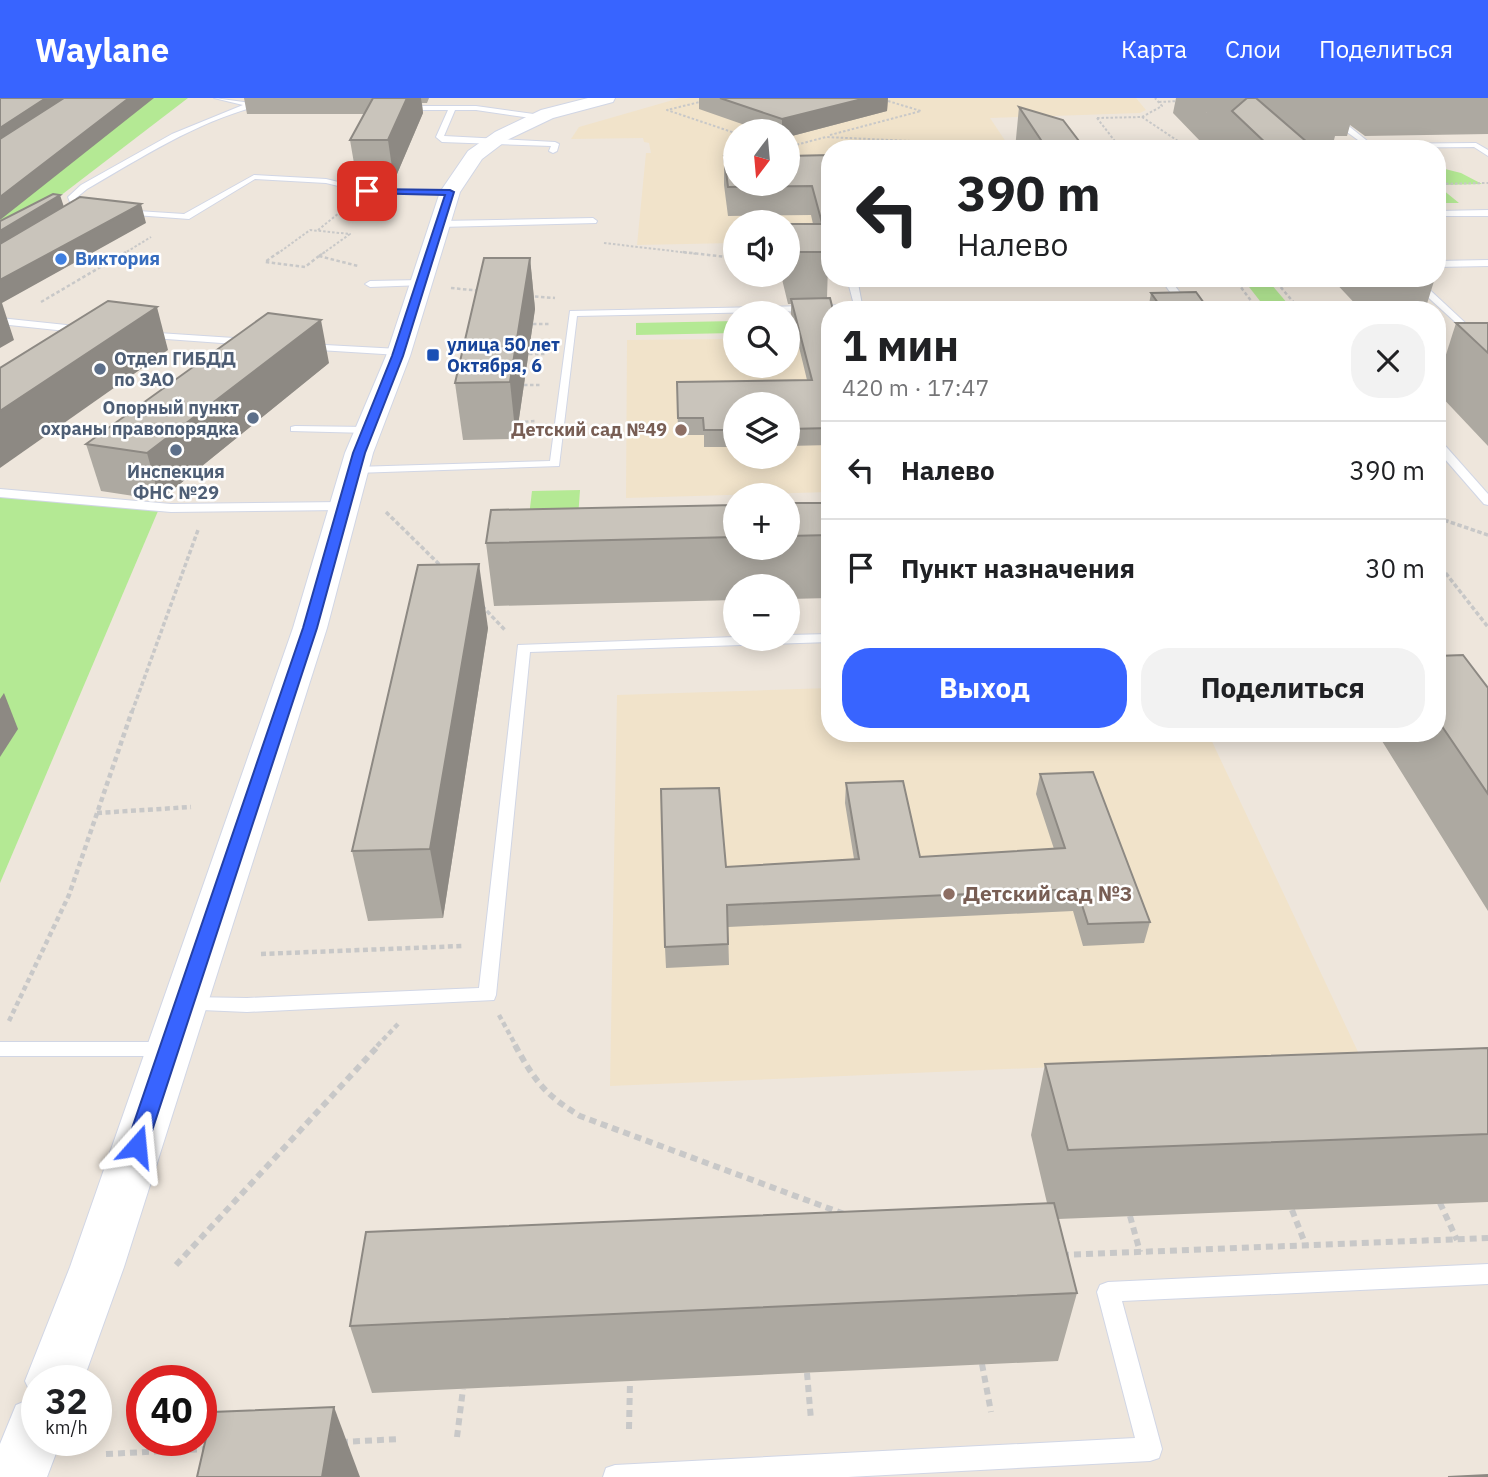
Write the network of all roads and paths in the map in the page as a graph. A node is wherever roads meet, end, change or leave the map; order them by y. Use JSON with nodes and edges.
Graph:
{"nodes":[{"id":1,"x":217,"y":98,"type":"edge"},
{"id":2,"x":271,"y":98,"type":"edge"},
{"id":3,"x":377,"y":98,"type":"edge"},
{"id":4,"x":716,"y":98,"type":"edge"},
{"id":5,"x":878,"y":98,"type":"edge"},
{"id":6,"x":1154,"y":98,"type":"edge"},
{"id":7,"x":1178,"y":98,"type":"edge"},
{"id":8,"x":599,"y":99,"type":"edge"},
{"id":9,"x":1158,"y":102,"type":"junction"},
{"id":10,"x":250,"y":104,"type":"junction"},
{"id":11,"x":453,"y":107,"type":"junction"},
{"id":12,"x":1343,"y":115,"type":"dead end"},
{"id":13,"x":538,"y":117,"type":"junction"},
{"id":14,"x":1142,"y":117,"type":"junction"},
{"id":15,"x":723,"y":129,"type":"edge"},
{"id":16,"x":825,"y":136,"type":"edge"},
{"id":17,"x":876,"y":140,"type":"edge"},
{"id":18,"x":1114,"y":140,"type":"edge"},
{"id":19,"x":1174,"y":140,"type":"edge"},
{"id":20,"x":1360,"y":140,"type":"edge"},
{"id":21,"x":491,"y":142,"type":"junction"},
{"id":22,"x":800,"y":144,"type":"edge"},
{"id":23,"x":1446,"y":145,"type":"edge"},
{"id":24,"x":553,"y":151,"type":"dead end"},
{"id":25,"x":1488,"y":154,"type":"edge"},
{"id":26,"x":108,"y":159,"type":"dead end"},
{"id":27,"x":132,"y":160,"type":"junction"},
{"id":28,"x":1488,"y":183,"type":"edge"},
{"id":29,"x":1446,"y":184,"type":"edge"},
{"id":30,"x":450,"y":192,"type":"junction"},
{"id":31,"x":84,"y":209,"type":"junction"},
{"id":32,"x":97,"y":210,"type":"edge"},
{"id":33,"x":110,"y":211,"type":"edge"},
{"id":34,"x":1488,"y":213,"type":"edge"},
{"id":35,"x":1446,"y":214,"type":"edge"},
{"id":36,"x":74,"y":215,"type":"edge"},
{"id":37,"x":186,"y":217,"type":"junction"},
{"id":38,"x":593,"y":221,"type":"dead end"},
{"id":39,"x":440,"y":224,"type":"junction"},
{"id":40,"x":604,"y":243,"type":"dead end"},
{"id":41,"x":261,"y":256,"type":"dead end"},
{"id":42,"x":723,"y":257,"type":"edge"},
{"id":43,"x":271,"y":258,"type":"junction"},
{"id":44,"x":1488,"y":263,"type":"edge"},
{"id":45,"x":1446,"y":264,"type":"edge"},
{"id":46,"x":95,"y":271,"type":"junction"},
{"id":47,"x":105,"y":272,"type":"dead end"},
{"id":48,"x":370,"y":284,"type":"dead end"},
{"id":49,"x":436,"y":286,"type":"junction"},
{"id":50,"x":1281,"y":287,"type":"edge"},
{"id":51,"x":1421,"y":287,"type":"edge"},
{"id":52,"x":491,"y":292,"type":"edge"},
{"id":53,"x":517,"y":294,"type":"edge"},
{"id":54,"x":556,"y":298,"type":"dead end"},
{"id":55,"x":1292,"y":301,"type":"edge"},
{"id":56,"x":1436,"y":301,"type":"edge"},
{"id":57,"x":821,"y":309,"type":"edge"},
{"id":58,"x":1446,"y":310,"type":"edge"},
{"id":59,"x":4,"y":322,"type":"edge"},
{"id":60,"x":533,"y":324,"type":"dead end"},
{"id":61,"x":188,"y":328,"type":"dead end"},
{"id":62,"x":104,"y":332,"type":"edge"},
{"id":63,"x":129,"y":334,"type":"edge"},
{"id":64,"x":552,"y":334,"type":"dead end"},
{"id":65,"x":179,"y":337,"type":"junction"},
{"id":66,"x":255,"y":343,"type":"edge"},
{"id":67,"x":295,"y":346,"type":"edge"},
{"id":68,"x":1488,"y":349,"type":"edge"},
{"id":69,"x":398,"y":352,"type":"junction"},
{"id":70,"x":528,"y":354,"type":"dead end"},
{"id":71,"x":1488,"y":357,"type":"edge"},
{"id":72,"x":1446,"y":359,"type":"edge"},
{"id":73,"x":548,"y":364,"type":"dead end"},
{"id":74,"x":524,"y":385,"type":"dead end"},
{"id":75,"x":546,"y":385,"type":"dead end"},
{"id":76,"x":541,"y":421,"type":"dead end"},
{"id":77,"x":519,"y":422,"type":"dead end"},
{"id":78,"x":295,"y":429,"type":"dead end"},
{"id":79,"x":368,"y":430,"type":"junction"},
{"id":80,"x":1446,"y":453,"type":"edge"},
{"id":81,"x":355,"y":470,"type":"junction"},
{"id":82,"x":0,"y":493,"type":"edge"},
{"id":83,"x":1488,"y":501,"type":"edge"},
{"id":84,"x":342,"y":506,"type":"junction"},
{"id":85,"x":207,"y":507,"type":"junction"},
{"id":86,"x":386,"y":512,"type":"dead end"},
{"id":87,"x":1446,"y":521,"type":"edge"},
{"id":88,"x":1488,"y":535,"type":"edge"},
{"id":89,"x":445,"y":570,"type":"edge"},
{"id":90,"x":1446,"y":573,"type":"edge"},
{"id":91,"x":475,"y":600,"type":"edge"},
{"id":92,"x":1488,"y":627,"type":"edge"},
{"id":93,"x":821,"y":638,"type":"edge"},
{"id":94,"x":523,"y":648,"type":"junction"},
{"id":95,"x":191,"y":807,"type":"dead end"},
{"id":96,"x":97,"y":814,"type":"junction"},
{"id":97,"x":487,"y":995,"type":"junction"},
{"id":98,"x":422,"y":997,"type":"junction"},
{"id":99,"x":184,"y":1004,"type":"junction"},
{"id":100,"x":6,"y":1027,"type":"dead end"},
{"id":101,"x":0,"y":1049,"type":"edge"},
{"id":102,"x":168,"y":1049,"type":"junction"},
{"id":103,"x":1440,"y":1203,"type":"dead end"},
{"id":104,"x":1292,"y":1210,"type":"dead end"},
{"id":105,"x":1130,"y":1216,"type":"dead end"},
{"id":106,"x":856,"y":1218,"type":"edge"},
{"id":107,"x":1488,"y":1238,"type":"edge"},
{"id":108,"x":1457,"y":1240,"type":"junction"},
{"id":109,"x":1306,"y":1246,"type":"junction"},
{"id":110,"x":1140,"y":1252,"type":"junction"},
{"id":111,"x":1050,"y":1255,"type":"edge"},
{"id":112,"x":176,"y":1265,"type":"dead end"},
{"id":113,"x":1488,"y":1275,"type":"edge"},
{"id":114,"x":982,"y":1364,"type":"dead end"},
{"id":115,"x":60,"y":1365,"type":"edge"},
{"id":116,"x":807,"y":1373,"type":"dead end"},
{"id":117,"x":630,"y":1381,"type":"dead end"},
{"id":118,"x":463,"y":1389,"type":"dead end"},
{"id":119,"x":991,"y":1412,"type":"dead end"},
{"id":120,"x":811,"y":1420,"type":"dead end"},
{"id":121,"x":629,"y":1429,"type":"dead end"},
{"id":122,"x":457,"y":1437,"type":"dead end"},
{"id":123,"x":400,"y":1439,"type":"dead end"},
{"id":124,"x":333,"y":1443,"type":"edge"},
{"id":125,"x":25,"y":1456,"type":"edge"},
{"id":126,"x":17,"y":1477,"type":"edge"},
{"id":127,"x":615,"y":1477,"type":"edge"}],
"edges":[{"from":1,"to":10,"type":"lane"},
{"from":2,"to":10,"type":"lane"},
{"from":3,"to":11,"type":"lane"},
{"from":4,"to":15,"type":"path"},
{"from":5,"to":16,"type":"path"},
{"from":6,"to":9,"type":"path"},
{"from":7,"to":9,"type":"path"},
{"from":8,"to":13,"type":"street"},
{"from":9,"to":14,"type":"path"},
{"from":10,"to":27,"type":"lane"},
{"from":11,"to":13,"type":"lane"},
{"from":11,"to":21,"type":"lane"},
{"from":12,"to":20,"type":"lane"},
{"from":13,"to":21,"type":"street"},
{"from":14,"to":18,"type":"path"},
{"from":14,"to":19,"type":"path"},
{"from":17,"to":22,"type":"path"},
{"from":21,"to":24,"type":"lane"},
{"from":21,"to":30,"type":"street"},
{"from":23,"to":25,"type":"lane"},
{"from":26,"to":27,"type":"lane"},
{"from":27,"to":31,"type":"lane"},
{"from":28,"to":29,"type":"path"},
{"from":30,"to":37,"type":"lane"},
{"from":30,"to":39,"type":"street"},
{"from":31,"to":32,"type":"lane"},
{"from":31,"to":36,"type":"lane"},
{"from":33,"to":37,"type":"lane"},
{"from":34,"to":35,"type":"lane"},
{"from":37,"to":46,"type":"path"},
{"from":38,"to":39,"type":"lane"},
{"from":39,"to":49,"type":"street"},
{"from":40,"to":42,"type":"path"},
{"from":41,"to":43,"type":"path"},
{"from":43,"to":43,"type":"path"},
{"from":44,"to":45,"type":"lane"},
{"from":46,"to":47,"type":"path"},
{"from":46,"to":59,"type":"path"},
{"from":48,"to":49,"type":"lane"},
{"from":49,"to":52,"type":"path"},
{"from":49,"to":69,"type":"street"},
{"from":50,"to":55,"type":"path"},
{"from":51,"to":56,"type":"lane"},
{"from":53,"to":54,"type":"path"},
{"from":57,"to":81,"type":"lane"},
{"from":58,"to":68,"type":"lane"},
{"from":59,"to":62,"type":"lane"},
{"from":60,"to":64,"type":"path"},
{"from":61,"to":65,"type":"lane"},
{"from":63,"to":65,"type":"lane"},
{"from":65,"to":66,"type":"lane"},
{"from":67,"to":69,"type":"lane"},
{"from":69,"to":79,"type":"street"},
{"from":70,"to":73,"type":"path"},
{"from":71,"to":72,"type":"lane"},
{"from":74,"to":75,"type":"path"},
{"from":76,"to":77,"type":"path"},
{"from":78,"to":79,"type":"lane"},
{"from":79,"to":81,"type":"street"},
{"from":80,"to":83,"type":"lane"},
{"from":81,"to":84,"type":"street"},
{"from":82,"to":85,"type":"lane"},
{"from":84,"to":85,"type":"lane"},
{"from":84,"to":99,"type":"street"},
{"from":85,"to":96,"type":"path"},
{"from":86,"to":89,"type":"path"},
{"from":87,"to":88,"type":"path"},
{"from":90,"to":92,"type":"path"},
{"from":91,"to":94,"type":"path"},
{"from":93,"to":94,"type":"lane"},
{"from":94,"to":97,"type":"lane"},
{"from":95,"to":96,"type":"path"},
{"from":96,"to":100,"type":"path"},
{"from":97,"to":98,"type":"lane"},
{"from":97,"to":106,"type":"path"},
{"from":98,"to":99,"type":"lane"},
{"from":98,"to":112,"type":"path"},
{"from":99,"to":102,"type":"street"},
{"from":101,"to":102,"type":"lane"},
{"from":102,"to":115,"type":"street"},
{"from":103,"to":108,"type":"path"},
{"from":104,"to":109,"type":"path"},
{"from":105,"to":110,"type":"path"},
{"from":107,"to":108,"type":"path"},
{"from":108,"to":109,"type":"path"},
{"from":109,"to":110,"type":"path"},
{"from":110,"to":111,"type":"path"},
{"from":113,"to":127,"type":"lane"},
{"from":114,"to":119,"type":"path"},
{"from":116,"to":120,"type":"path"},
{"from":117,"to":121,"type":"path"},
{"from":118,"to":122,"type":"path"},
{"from":123,"to":124,"type":"path"},
{"from":125,"to":126,"type":"street"}]}
